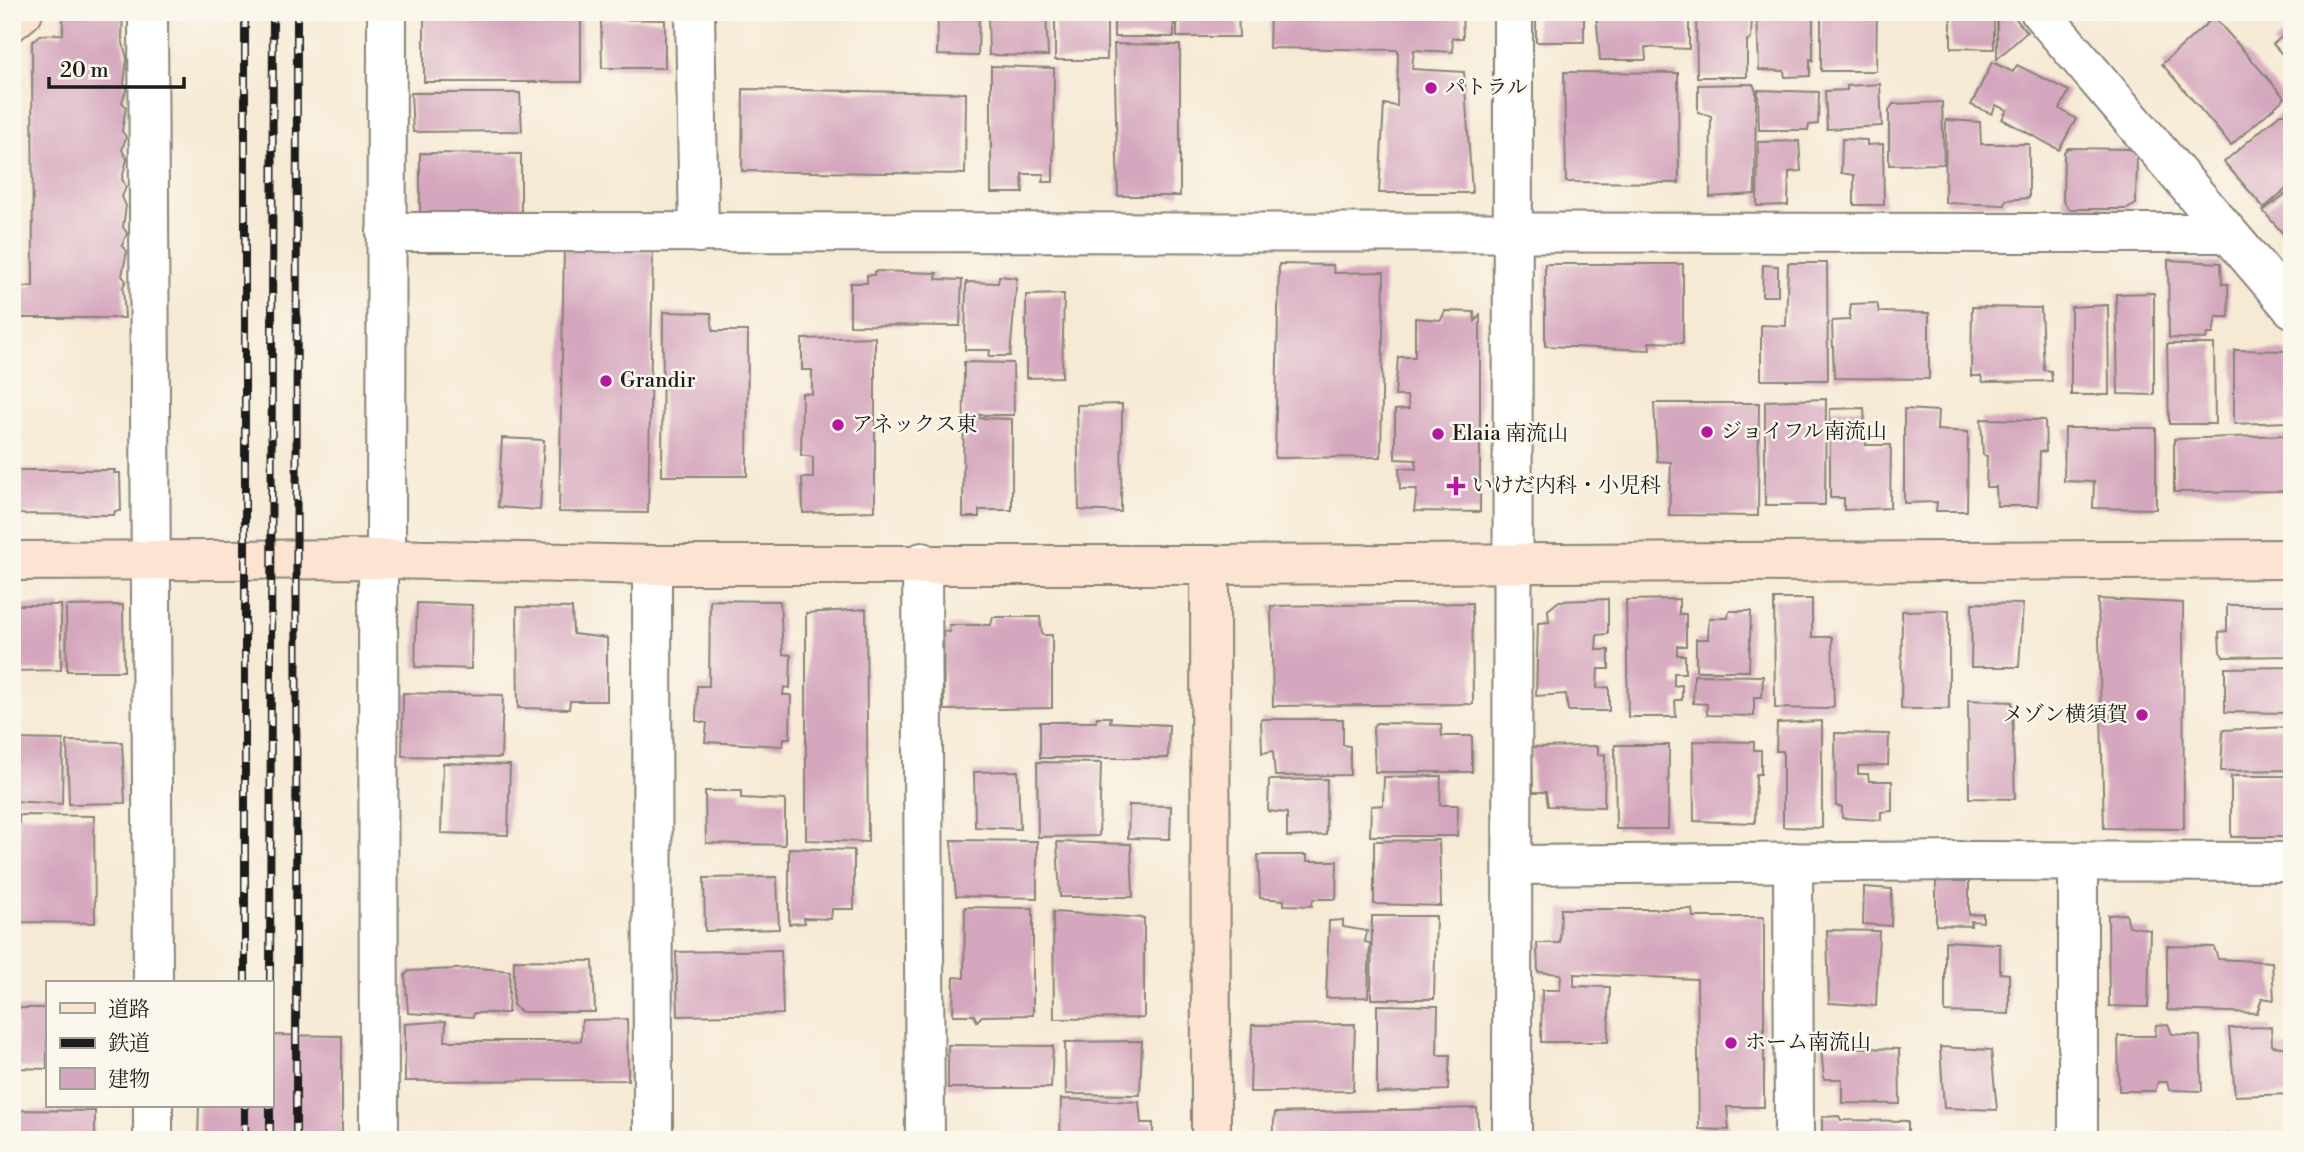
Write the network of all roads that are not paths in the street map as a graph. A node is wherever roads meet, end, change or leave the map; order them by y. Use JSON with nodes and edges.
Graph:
{"nodes":[{"id":1,"x":23,"y":12,"type":"edge"},
{"id":2,"x":148,"y":12,"type":"edge"},
{"id":3,"x":387,"y":12,"type":"edge"},
{"id":4,"x":695,"y":12,"type":"edge"},
{"id":5,"x":1513,"y":12,"type":"edge"},
{"id":6,"x":2040,"y":12,"type":"edge"},
{"id":7,"x":12,"y":21,"type":"edge"},
{"id":8,"x":386,"y":232,"type":"junction"},
{"id":9,"x":1512,"y":232,"type":"junction"},
{"id":10,"x":699,"y":233,"type":"junction"},
{"id":11,"x":2228,"y":233,"type":"junction"},
{"id":12,"x":2292,"y":308,"type":"edge"},
{"id":13,"x":382,"y":559,"type":"junction"},
{"id":14,"x":2292,"y":559,"type":"edge"},
{"id":15,"x":12,"y":561,"type":"edge"},
{"id":16,"x":152,"y":562,"type":"junction"},
{"id":17,"x":922,"y":562,"type":"junction"},
{"id":18,"x":1514,"y":564,"type":"junction"},
{"id":19,"x":652,"y":565,"type":"junction"},
{"id":20,"x":1210,"y":565,"type":"junction"},
{"id":21,"x":1793,"y":862,"type":"junction"},
{"id":22,"x":2292,"y":862,"type":"edge"},
{"id":23,"x":2078,"y":864,"type":"junction"},
{"id":24,"x":1513,"y":865,"type":"junction"},
{"id":25,"x":153,"y":981,"type":"edge"},
{"id":26,"x":153,"y":1106,"type":"edge"},
{"id":27,"x":153,"y":1140,"type":"edge"},
{"id":28,"x":379,"y":1140,"type":"edge"},
{"id":29,"x":653,"y":1140,"type":"edge"},
{"id":30,"x":925,"y":1140,"type":"edge"},
{"id":31,"x":1211,"y":1140,"type":"edge"},
{"id":32,"x":1512,"y":1140,"type":"edge"},
{"id":33,"x":1794,"y":1140,"type":"edge"},
{"id":34,"x":2078,"y":1140,"type":"edge"}],
"edges":[{"from":1,"to":7,"type":"street"},
{"from":2,"to":16,"type":"street"},
{"from":3,"to":8,"type":"street"},
{"from":4,"to":10,"type":"street"},
{"from":5,"to":9,"type":"street"},
{"from":6,"to":11,"type":"street"},
{"from":8,"to":10,"type":"street"},
{"from":8,"to":13,"type":"street"},
{"from":9,"to":10,"type":"street"},
{"from":9,"to":11,"type":"street"},
{"from":9,"to":18,"type":"street"},
{"from":11,"to":12,"type":"street"},
{"from":13,"to":16,"type":"street"},
{"from":13,"to":19,"type":"street"},
{"from":13,"to":28,"type":"street"},
{"from":14,"to":18,"type":"street"},
{"from":15,"to":16,"type":"street"},
{"from":16,"to":25,"type":"street"},
{"from":17,"to":19,"type":"street"},
{"from":17,"to":20,"type":"street"},
{"from":17,"to":30,"type":"street"},
{"from":18,"to":20,"type":"street"},
{"from":18,"to":24,"type":"street"},
{"from":19,"to":29,"type":"street"},
{"from":20,"to":31,"type":"street"},
{"from":21,"to":23,"type":"street"},
{"from":21,"to":24,"type":"street"},
{"from":21,"to":33,"type":"street"},
{"from":22,"to":23,"type":"street"},
{"from":23,"to":34,"type":"street"},
{"from":24,"to":32,"type":"street"},
{"from":26,"to":27,"type":"street"}]}
